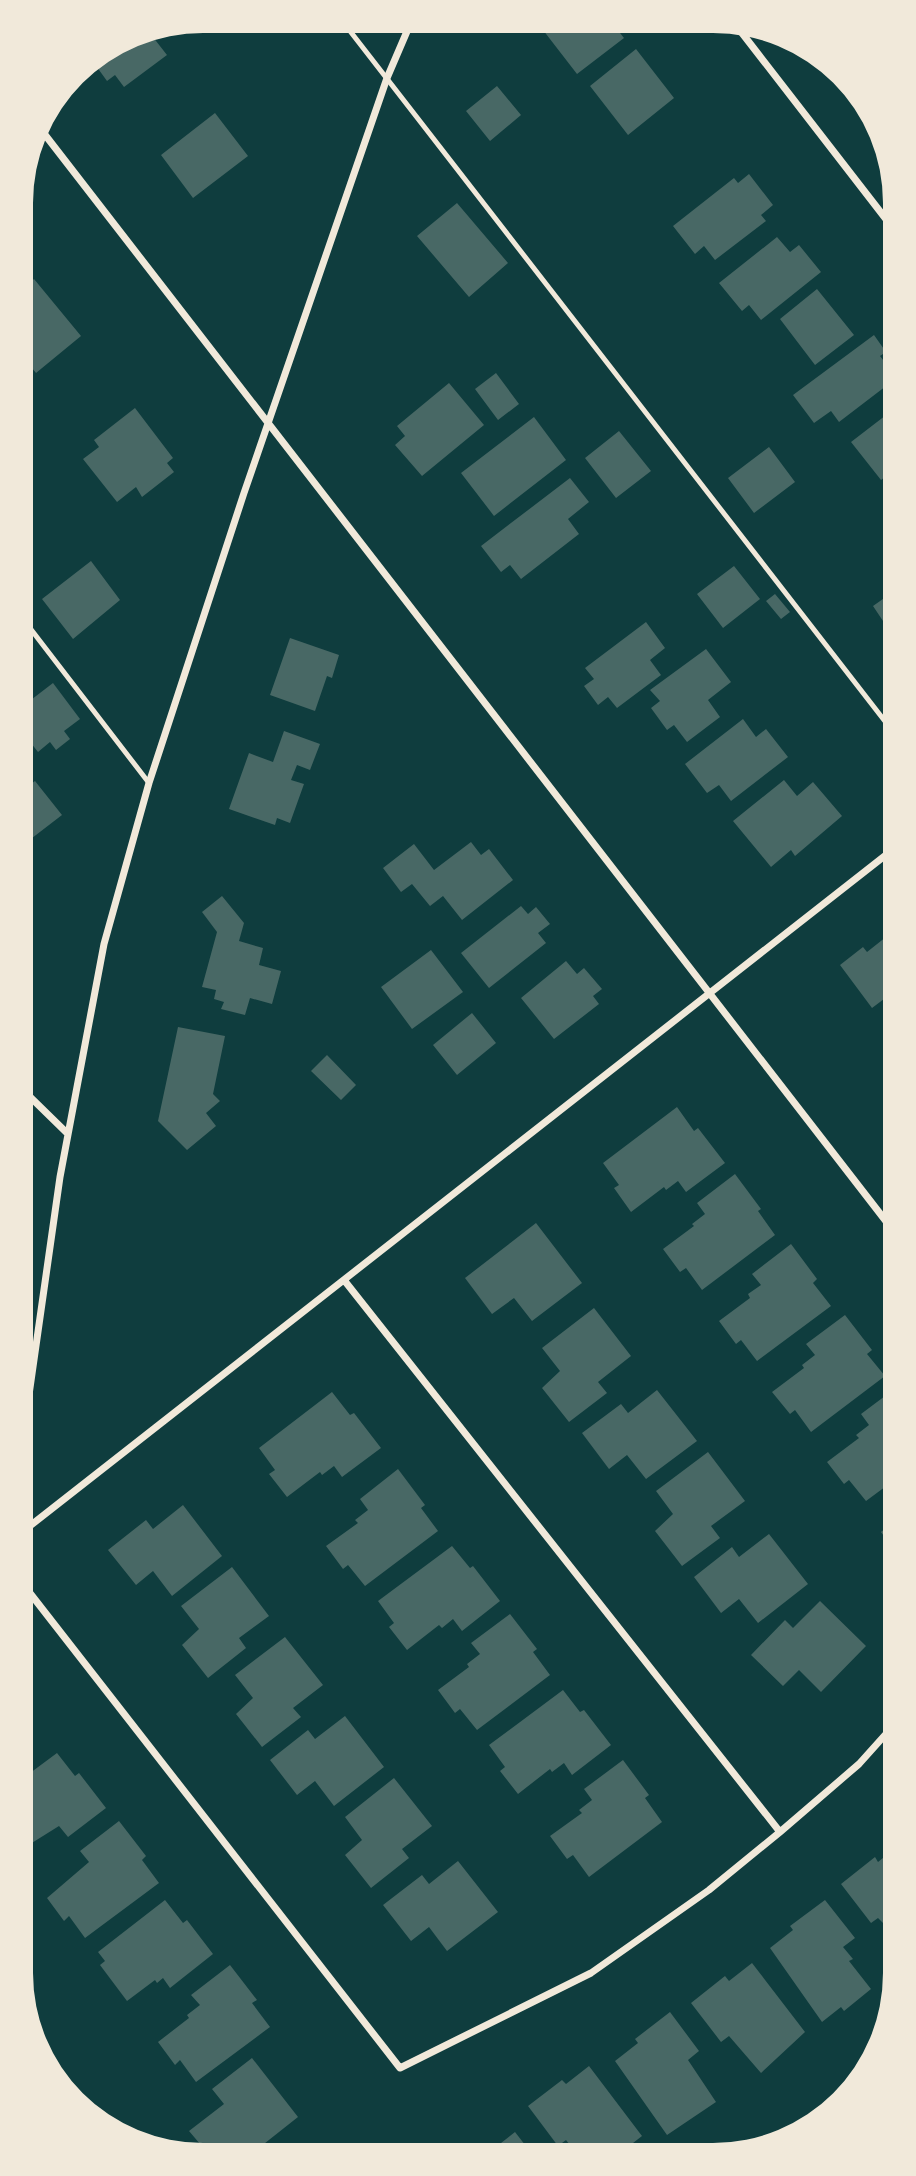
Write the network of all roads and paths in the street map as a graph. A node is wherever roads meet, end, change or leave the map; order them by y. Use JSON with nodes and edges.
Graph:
{"nodes":[{"id":1,"x":352,"y":33,"type":"edge"},
{"id":2,"x":406,"y":33,"type":"edge"},
{"id":3,"x":745,"y":37,"type":"edge"},
{"id":4,"x":387,"y":78,"type":"junction"},
{"id":5,"x":47,"y":137,"type":"edge"},
{"id":6,"x":883,"y":215,"type":"edge"},
{"id":7,"x":269,"y":425,"type":"junction"},
{"id":8,"x":34,"y":633,"type":"edge"},
{"id":9,"x":883,"y":718,"type":"edge"},
{"id":10,"x":149,"y":783,"type":"junction"},
{"id":11,"x":883,"y":857,"type":"edge"},
{"id":12,"x":710,"y":995,"type":"junction"},
{"id":13,"x":33,"y":1100,"type":"edge"},
{"id":14,"x":68,"y":1134,"type":"junction"},
{"id":15,"x":882,"y":1217,"type":"edge"},
{"id":16,"x":344,"y":1280,"type":"junction"},
{"id":17,"x":33,"y":1367,"type":"edge"},
{"id":18,"x":33,"y":1524,"type":"edge"},
{"id":19,"x":33,"y":1597,"type":"edge"},
{"id":20,"x":882,"y":1739,"type":"edge"},
{"id":21,"x":780,"y":1832,"type":"junction"}],
"edges":[{"from":1,"to":4,"type":"lane"},
{"from":2,"to":4,"type":"street"},
{"from":3,"to":6,"type":"street"},
{"from":4,"to":7,"type":"street"},
{"from":4,"to":9,"type":"lane"},
{"from":5,"to":7,"type":"street"},
{"from":7,"to":10,"type":"street"},
{"from":7,"to":12,"type":"street"},
{"from":8,"to":10,"type":"lane"},
{"from":10,"to":14,"type":"street"},
{"from":11,"to":12,"type":"street"},
{"from":12,"to":15,"type":"street"},
{"from":12,"to":16,"type":"street"},
{"from":13,"to":14,"type":"street"},
{"from":14,"to":17,"type":"street"},
{"from":16,"to":18,"type":"street"},
{"from":16,"to":21,"type":"street"},
{"from":19,"to":21,"type":"street"},
{"from":20,"to":21,"type":"street"}]}
